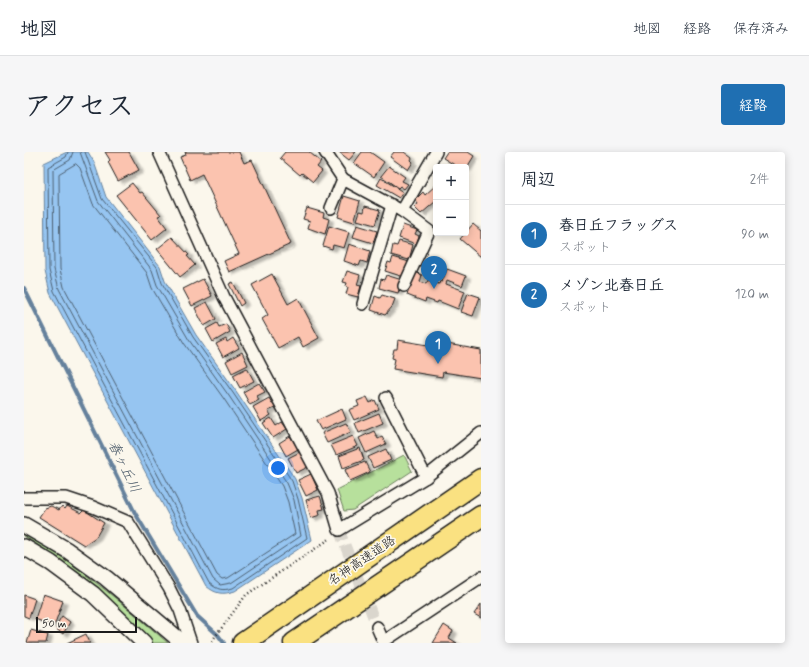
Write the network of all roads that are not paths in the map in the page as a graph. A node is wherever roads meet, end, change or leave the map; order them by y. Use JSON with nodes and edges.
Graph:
{"nodes":[{"id":1,"x":159,"y":152,"type":"edge"},
{"id":2,"x":325,"y":152,"type":"edge"},
{"id":3,"x":436,"y":152,"type":"edge"},
{"id":4,"x":343,"y":179,"type":"junction"},
{"id":5,"x":331,"y":208,"type":"dead end"},
{"id":6,"x":397,"y":208,"type":"junction"},
{"id":7,"x":404,"y":286,"type":"dead end"},
{"id":8,"x":363,"y":304,"type":"dead end"},
{"id":9,"x":386,"y":398,"type":"dead end"},
{"id":10,"x":481,"y":433,"type":"edge"},
{"id":11,"x":426,"y":477,"type":"junction"},
{"id":12,"x":481,"y":479,"type":"edge"},
{"id":13,"x":24,"y":498,"type":"edge"},
{"id":14,"x":481,"y":516,"type":"edge"},
{"id":15,"x":24,"y":525,"type":"edge"},
{"id":16,"x":24,"y":547,"type":"edge"},
{"id":17,"x":481,"y":577,"type":"edge"},
{"id":18,"x":377,"y":627,"type":"tunnel mouth"},
{"id":19,"x":384,"y":642,"type":"edge"},
{"id":20,"x":144,"y":643,"type":"edge"},
{"id":21,"x":183,"y":643,"type":"edge"},
{"id":22,"x":190,"y":643,"type":"edge"},
{"id":23,"x":243,"y":643,"type":"edge"},
{"id":24,"x":294,"y":643,"type":"edge"}],
"edges":[{"from":1,"to":11,"type":"street"},
{"from":2,"to":4,"type":"street"},
{"from":3,"to":6,"type":"street"},
{"from":4,"to":5,"type":"street"},
{"from":4,"to":6,"type":"street"},
{"from":6,"to":7,"type":"street"},
{"from":6,"to":8,"type":"street"},
{"from":9,"to":11,"type":"street"},
{"from":10,"to":11,"type":"street"},
{"from":12,"to":23,"type":"highway","name":"名神高速道路"},
{"from":13,"to":22,"type":"street"},
{"from":14,"to":24,"type":"highway"},
{"from":15,"to":21,"type":"main road"},
{"from":16,"to":20,"type":"main road"},
{"from":17,"to":19,"type":"street"},
{"from":18,"to":19,"type":"street"}]}
